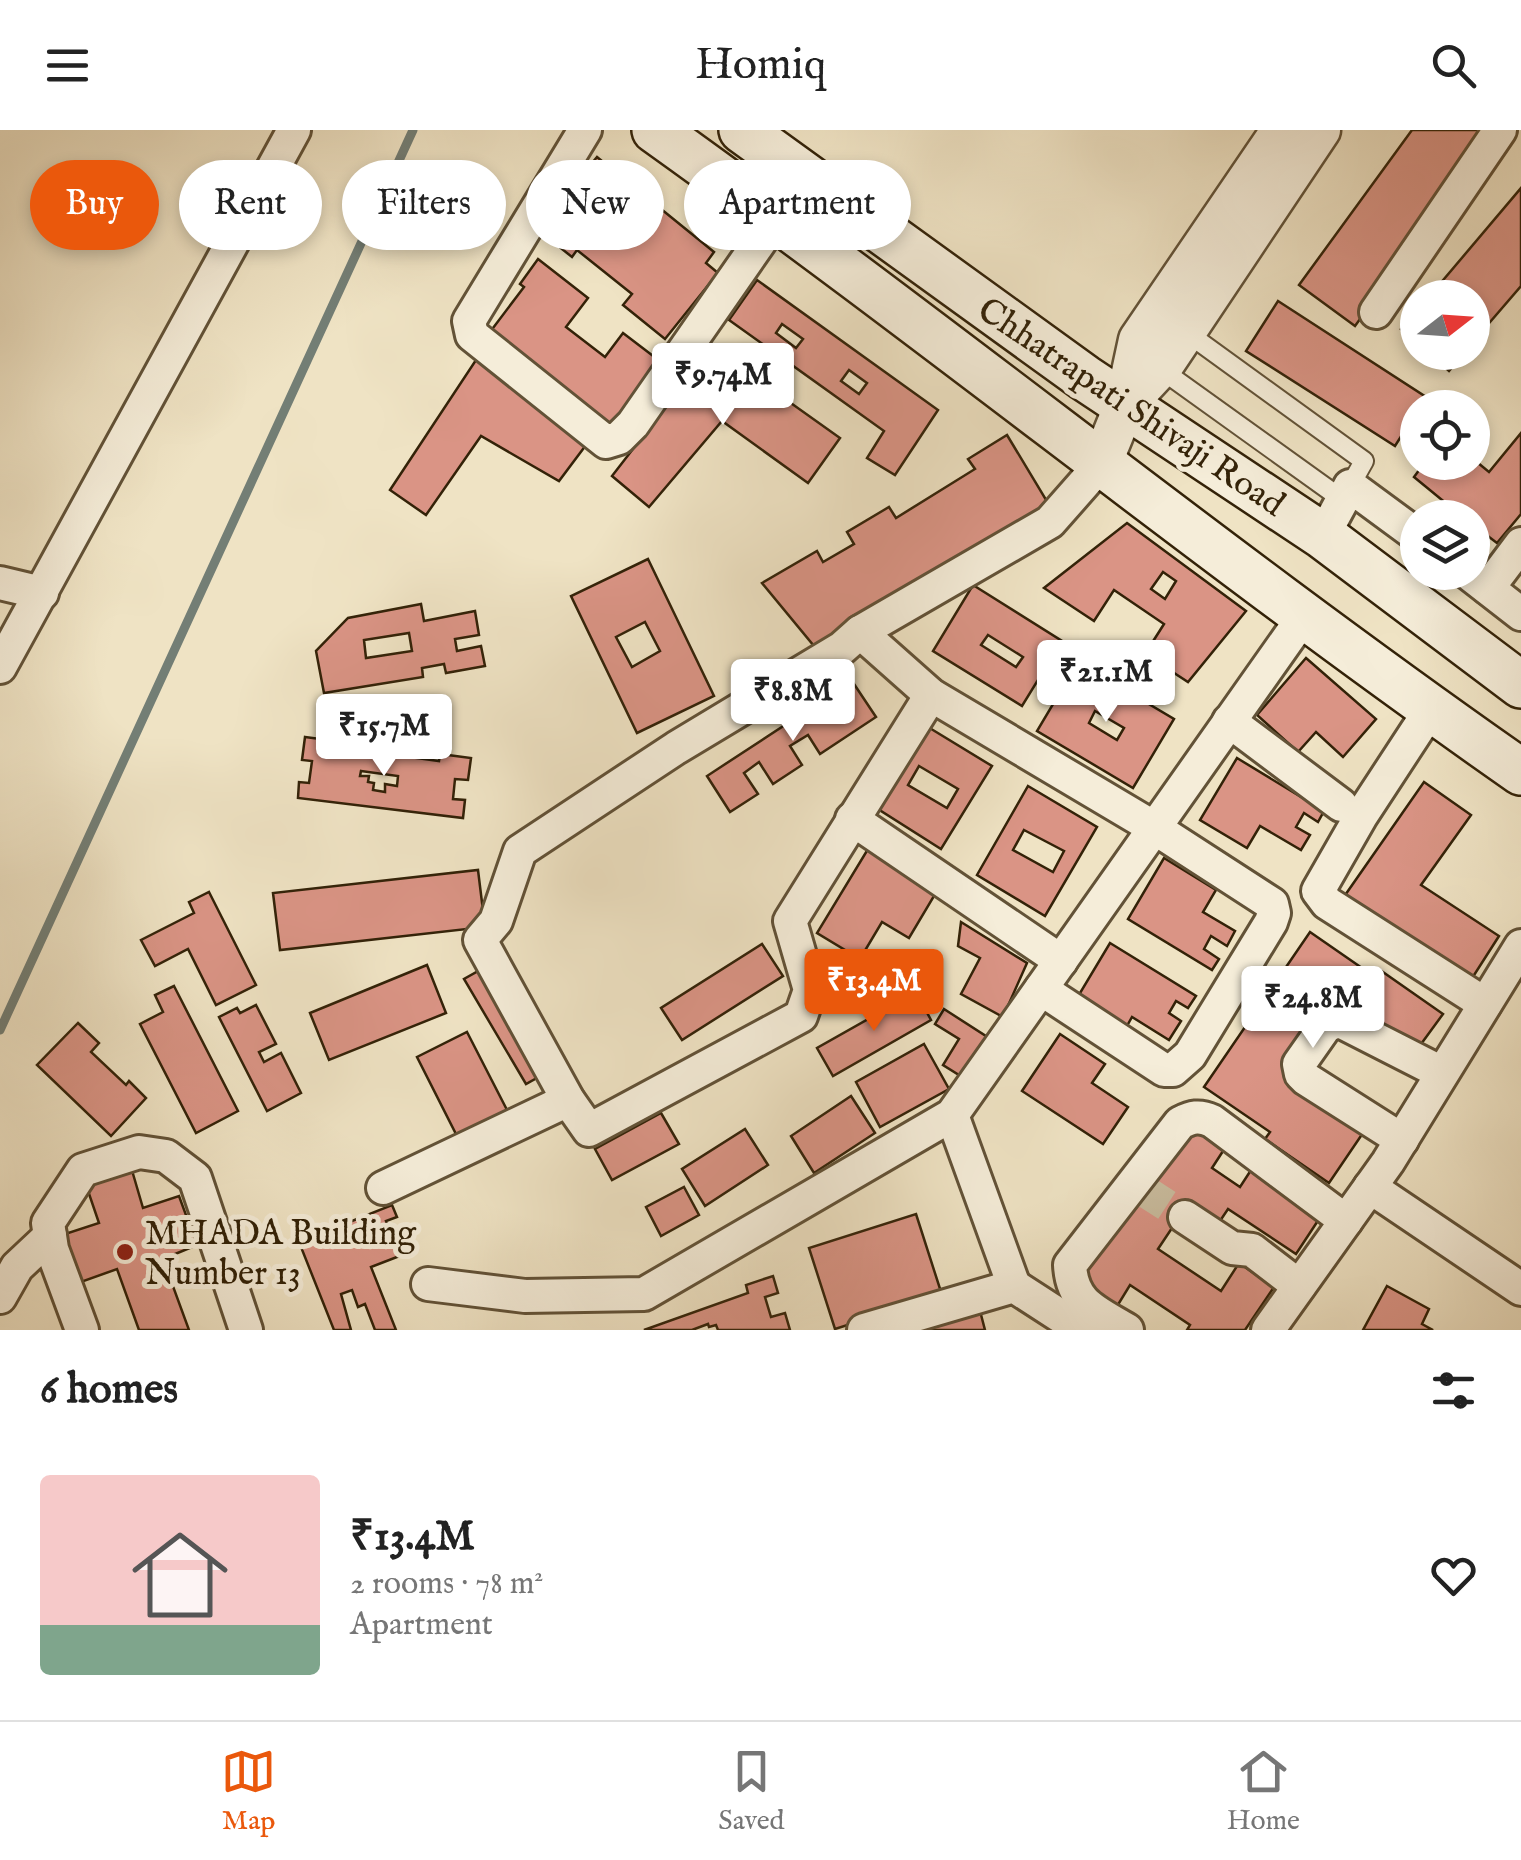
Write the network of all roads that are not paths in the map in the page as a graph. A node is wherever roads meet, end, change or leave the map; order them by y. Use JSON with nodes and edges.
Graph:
{"nodes":[{"id":1,"x":294,"y":130,"type":"edge"},
{"id":2,"x":585,"y":130,"type":"edge"},
{"id":3,"x":655,"y":130,"type":"edge"},
{"id":4,"x":742,"y":130,"type":"edge"},
{"id":5,"x":1282,"y":130,"type":"edge"},
{"id":6,"x":1320,"y":130,"type":"edge"},
{"id":7,"x":1500,"y":130,"type":"edge"},
{"id":8,"x":697,"y":160,"type":"edge"},
{"id":9,"x":754,"y":250,"type":"edge"},
{"id":10,"x":820,"y":250,"type":"edge"},
{"id":11,"x":1376,"y":312,"type":"dead end"},
{"id":12,"x":1185,"y":332,"type":"junction"},
{"id":13,"x":1159,"y":368,"type":"junction"},
{"id":14,"x":1126,"y":405,"type":"junction"},
{"id":15,"x":1101,"y":464,"type":"junction"},
{"id":16,"x":1339,"y":508,"type":"junction"},
{"id":17,"x":1400,"y":530,"type":"edge"},
{"id":18,"x":1521,"y":544,"type":"edge"},
{"id":19,"x":1490,"y":569,"type":"edge"},
{"id":20,"x":0,"y":583,"type":"edge"},
{"id":21,"x":1490,"y":590,"type":"edge"},
{"id":22,"x":42,"y":593,"type":"junction"},
{"id":23,"x":1521,"y":614,"type":"edge"},
{"id":24,"x":1304,"y":616,"type":"junction"},
{"id":25,"x":860,"y":632,"type":"junction"},
{"id":26,"x":0,"y":667,"type":"edge"},
{"id":27,"x":1521,"y":685,"type":"edge"},
{"id":28,"x":931,"y":694,"type":"junction"},
{"id":29,"x":1431,"y":709,"type":"junction"},
{"id":30,"x":1229,"y":722,"type":"junction"},
{"id":31,"x":1521,"y":772,"type":"edge"},
{"id":32,"x":1341,"y":805,"type":"dead end"},
{"id":33,"x":852,"y":819,"type":"junction"},
{"id":34,"x":1154,"y":827,"type":"junction"},
{"id":35,"x":1521,"y":946,"type":"edge"},
{"id":36,"x":1061,"y":960,"type":"junction"},
{"id":37,"x":1036,"y":996,"type":"junction"},
{"id":38,"x":1485,"y":1004,"type":"junction"},
{"id":39,"x":1442,"y":1073,"type":"junction"},
{"id":40,"x":1151,"y":1082,"type":"dead end"},
{"id":41,"x":568,"y":1100,"type":"junction"},
{"id":42,"x":952,"y":1114,"type":"junction"},
{"id":43,"x":1402,"y":1140,"type":"junction"},
{"id":44,"x":1370,"y":1187,"type":"junction"},
{"id":45,"x":383,"y":1188,"type":"dead end"},
{"id":46,"x":1339,"y":1216,"type":"junction"},
{"id":47,"x":1185,"y":1217,"type":"tunnel mouth"},
{"id":48,"x":50,"y":1236,"type":"junction"},
{"id":49,"x":1295,"y":1283,"type":"junction"},
{"id":50,"x":428,"y":1284,"type":"dead end"},
{"id":51,"x":1014,"y":1286,"type":"junction"},
{"id":52,"x":1521,"y":1289,"type":"edge"},
{"id":53,"x":0,"y":1297,"type":"edge"},
{"id":54,"x":82,"y":1330,"type":"edge"},
{"id":55,"x":246,"y":1330,"type":"edge"},
{"id":56,"x":864,"y":1330,"type":"edge"},
{"id":57,"x":1082,"y":1330,"type":"edge"},
{"id":58,"x":1127,"y":1330,"type":"edge"},
{"id":59,"x":1259,"y":1330,"type":"edge"},
{"id":60,"x":1268,"y":1330,"type":"edge"}],
"edges":[{"from":1,"to":22,"type":"street"},
{"from":2,"to":9,"type":"street"},
{"from":3,"to":8,"type":"main road"},
{"from":4,"to":14,"type":"main road","name":"Chhatrapati Shivaji Road"},
{"from":5,"to":14,"type":"street"},
{"from":6,"to":12,"type":"street"},
{"from":7,"to":11,"type":"street"},
{"from":10,"to":15,"type":"main road"},
{"from":12,"to":13,"type":"street"},
{"from":12,"to":16,"type":"lane"},
{"from":13,"to":14,"type":"street"},
{"from":13,"to":16,"type":"lane"},
{"from":14,"to":15,"type":"street"},
{"from":14,"to":16,"type":"main road","name":"Chhatrapati Shivaji Road"},
{"from":15,"to":24,"type":"main road"},
{"from":15,"to":25,"type":"street"},
{"from":16,"to":17,"type":"street"},
{"from":16,"to":27,"type":"main road","name":"Chhatrapati Shivaji Road"},
{"from":18,"to":19,"type":"street"},
{"from":20,"to":22,"type":"street"},
{"from":21,"to":23,"type":"street"},
{"from":22,"to":26,"type":"street"},
{"from":24,"to":29,"type":"main road"},
{"from":24,"to":30,"type":"street"},
{"from":25,"to":28,"type":"street"},
{"from":25,"to":41,"type":"street"},
{"from":28,"to":33,"type":"street"},
{"from":28,"to":34,"type":"street"},
{"from":29,"to":31,"type":"main road"},
{"from":29,"to":38,"type":"street"},
{"from":30,"to":32,"type":"street"},
{"from":30,"to":34,"type":"street"},
{"from":33,"to":36,"type":"street"},
{"from":33,"to":41,"type":"street"},
{"from":34,"to":36,"type":"street"},
{"from":34,"to":37,"type":"street"},
{"from":35,"to":38,"type":"street"},
{"from":36,"to":37,"type":"street"},
{"from":37,"to":40,"type":"street"},
{"from":37,"to":42,"type":"street"},
{"from":38,"to":39,"type":"street"},
{"from":39,"to":43,"type":"street"},
{"from":39,"to":43,"type":"street"},
{"from":41,"to":45,"type":"street"},
{"from":42,"to":50,"type":"street"},
{"from":42,"to":51,"type":"street"},
{"from":43,"to":44,"type":"street"},
{"from":44,"to":46,"type":"street"},
{"from":44,"to":52,"type":"street"},
{"from":46,"to":49,"type":"street"},
{"from":46,"to":58,"type":"street"},
{"from":47,"to":49,"type":"street"},
{"from":48,"to":53,"type":"street"},
{"from":48,"to":54,"type":"street"},
{"from":48,"to":55,"type":"street"},
{"from":49,"to":59,"type":"street"},
{"from":49,"to":60,"type":"street"},
{"from":51,"to":56,"type":"street"},
{"from":51,"to":57,"type":"street"}]}
